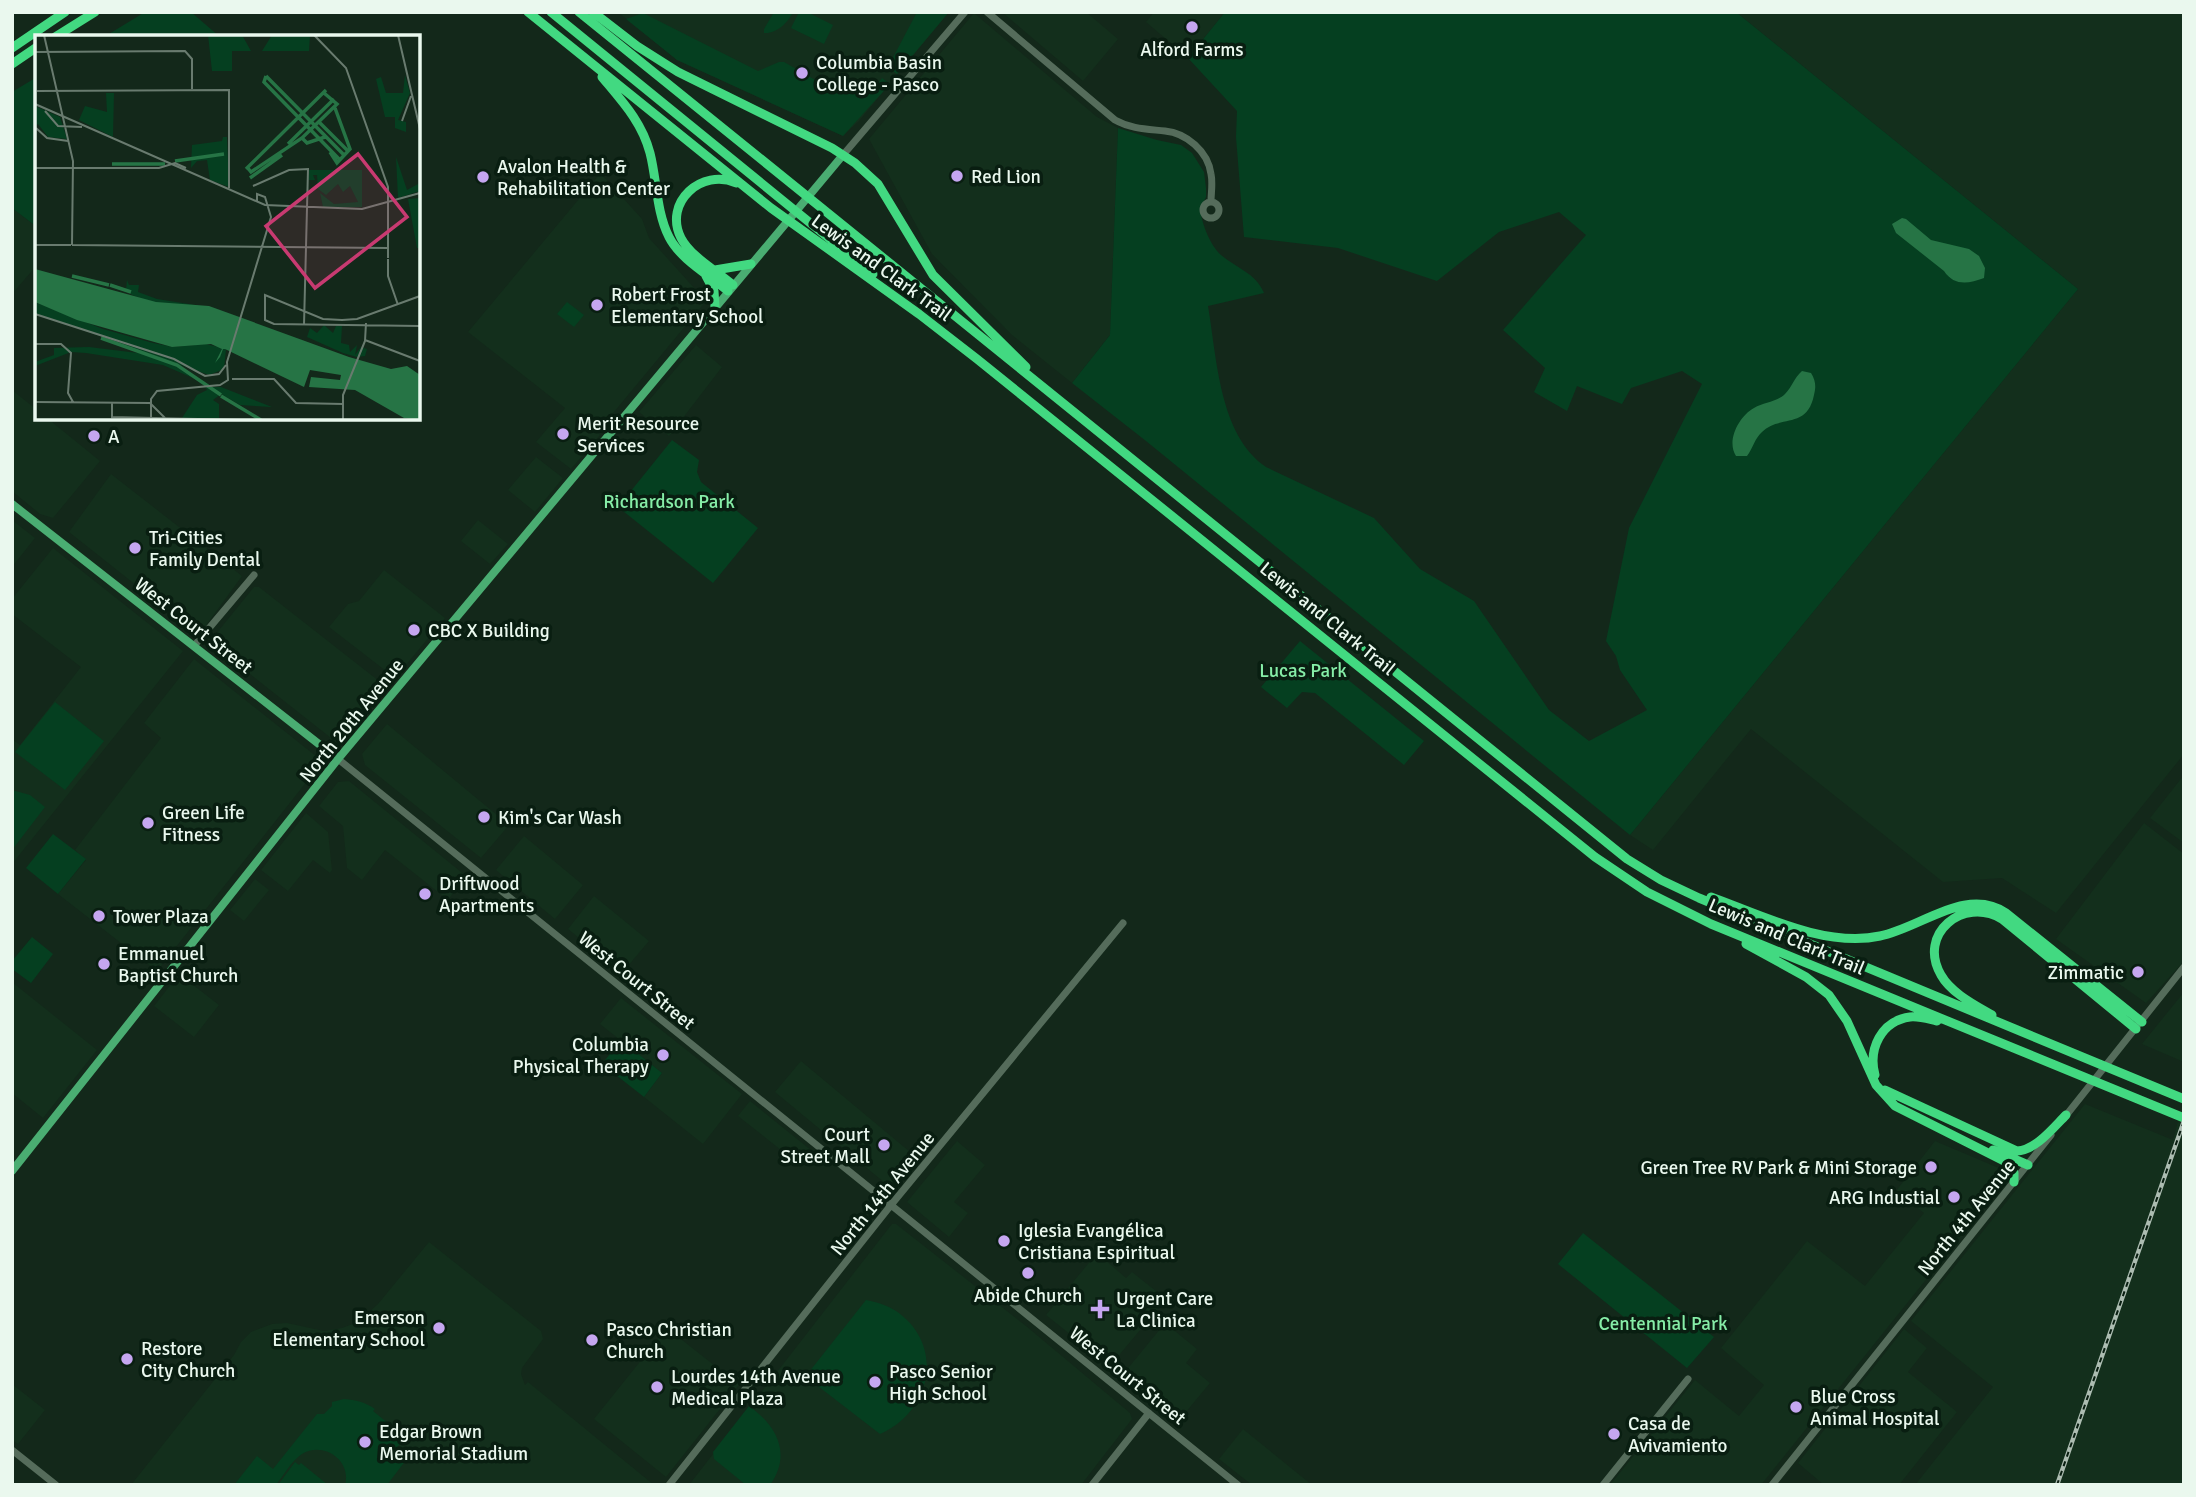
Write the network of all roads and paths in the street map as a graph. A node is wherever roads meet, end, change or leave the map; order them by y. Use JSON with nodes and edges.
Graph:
{"nodes":[{"id":1,"x":65,"y":12,"type":"edge"},
{"id":2,"x":84,"y":12,"type":"edge"},
{"id":3,"x":95,"y":12,"type":"edge"},
{"id":4,"x":528,"y":12,"type":"edge"},
{"id":5,"x":551,"y":12,"type":"edge"},
{"id":6,"x":579,"y":12,"type":"edge"},
{"id":7,"x":593,"y":12,"type":"edge"},
{"id":8,"x":965,"y":12,"type":"edge"},
{"id":9,"x":987,"y":12,"type":"edge"},
{"id":10,"x":55,"y":35,"type":"edge"},
{"id":11,"x":56,"y":35,"type":"edge"},
{"id":12,"x":565,"y":42,"type":"junction"},
{"id":13,"x":12,"y":48,"type":"edge"},
{"id":14,"x":35,"y":48,"type":"edge"},
{"id":15,"x":12,"y":64,"type":"edge"},
{"id":16,"x":844,"y":155,"type":"junction"},
{"id":17,"x":1211,"y":202,"type":"dead end"},
{"id":18,"x":771,"y":208,"type":"junction"},
{"id":19,"x":751,"y":264,"type":"junction"},
{"id":20,"x":715,"y":270,"type":"junction"},
{"id":21,"x":703,"y":271,"type":"junction"},
{"id":22,"x":730,"y":288,"type":"junction"},
{"id":23,"x":715,"y":306,"type":"junction"},
{"id":24,"x":919,"y":314,"type":"junction"},
{"id":25,"x":1043,"y":387,"type":"junction"},
{"id":26,"x":12,"y":504,"type":"edge"},
{"id":27,"x":254,"y":575,"type":"dead end"},
{"id":28,"x":194,"y":646,"type":"junction"},
{"id":29,"x":338,"y":759,"type":"junction"},
{"id":30,"x":1661,"y":880,"type":"junction"},
{"id":31,"x":1123,"y":923,"type":"dead end"},
{"id":32,"x":1711,"y":924,"type":"junction"},
{"id":33,"x":2184,"y":967,"type":"edge"},
{"id":34,"x":2139,"y":1026,"type":"junction"},
{"id":35,"x":1971,"y":1030,"type":"junction"},
{"id":36,"x":2018,"y":1031,"type":"junction"},
{"id":37,"x":2184,"y":1099,"type":"edge"},
{"id":38,"x":1904,"y":1112,"type":"junction"},
{"id":39,"x":2066,"y":1115,"type":"junction"},
{"id":40,"x":2184,"y":1118,"type":"edge"},
{"id":41,"x":2017,"y":1151,"type":"junction"},
{"id":42,"x":2028,"y":1164,"type":"junction"},
{"id":43,"x":12,"y":1171,"type":"edge"},
{"id":44,"x":2014,"y":1182,"type":"junction"},
{"id":45,"x":891,"y":1205,"type":"junction"},
{"id":46,"x":1688,"y":1379,"type":"dead end"},
{"id":47,"x":1149,"y":1413,"type":"junction"},
{"id":48,"x":12,"y":1450,"type":"edge"},
{"id":49,"x":56,"y":1485,"type":"edge"},
{"id":50,"x":669,"y":1485,"type":"edge"},
{"id":51,"x":1092,"y":1485,"type":"edge"},
{"id":52,"x":1238,"y":1485,"type":"edge"},
{"id":53,"x":1603,"y":1485,"type":"edge"},
{"id":54,"x":1772,"y":1485,"type":"edge"}],
"edges":[{"from":1,"to":13,"type":"highway"},
{"from":2,"to":10,"type":"highway"},
{"from":3,"to":11,"type":"highway"},
{"from":4,"to":12,"type":"highway","name":"Lewis and Clark Trail"},
{"from":5,"to":24,"type":"highway"},
{"from":6,"to":25,"type":"highway","name":"Lewis and Clark Trail"},
{"from":7,"to":16,"type":"highway"},
{"from":8,"to":16,"type":"main road"},
{"from":9,"to":17,"type":"main road"},
{"from":12,"to":18,"type":"highway","name":"Lewis and Clark Trail"},
{"from":12,"to":21,"type":"highway"},
{"from":14,"to":15,"type":"highway"},
{"from":16,"to":19,"type":"main road","name":"North 20th Avenue"},
{"from":16,"to":25,"type":"highway"},
{"from":18,"to":20,"type":"highway"},
{"from":18,"to":24,"type":"highway","name":"Lewis and Clark Trail"},
{"from":19,"to":20,"type":"highway"},
{"from":19,"to":22,"type":"main road","name":"North 20th Avenue"},
{"from":20,"to":22,"type":"highway"},
{"from":21,"to":22,"type":"highway"},
{"from":21,"to":23,"type":"highway"},
{"from":22,"to":23,"type":"main road","name":"North 20th Avenue"},
{"from":23,"to":29,"type":"main road","name":"North 20th Avenue"},
{"from":24,"to":32,"type":"highway","name":"Lewis and Clark Trail"},
{"from":25,"to":30,"type":"highway","name":"Lewis and Clark Trail"},
{"from":26,"to":28,"type":"main road","name":"West Court Street"},
{"from":27,"to":28,"type":"main road"},
{"from":28,"to":29,"type":"main road","name":"West Court Street"},
{"from":29,"to":43,"type":"main road","name":"North 20th Avenue"},
{"from":29,"to":45,"type":"main road","name":"West Court Street"},
{"from":30,"to":34,"type":"highway"},
{"from":30,"to":36,"type":"highway","name":"Lewis and Clark Trail"},
{"from":31,"to":45,"type":"main road","name":"North 14th Avenue"},
{"from":32,"to":35,"type":"highway","name":"Lewis and Clark Trail"},
{"from":32,"to":38,"type":"highway"},
{"from":33,"to":34,"type":"main road","name":"North 4th Avenue"},
{"from":34,"to":36,"type":"highway"},
{"from":34,"to":39,"type":"main road","name":"North 4th Avenue"},
{"from":35,"to":40,"type":"highway","name":"Lewis and Clark Trail"},
{"from":35,"to":41,"type":"highway"},
{"from":36,"to":37,"type":"highway","name":"Lewis and Clark Trail"},
{"from":38,"to":42,"type":"highway"},
{"from":38,"to":44,"type":"highway"},
{"from":39,"to":41,"type":"highway"},
{"from":39,"to":42,"type":"main road","name":"North 4th Avenue"},
{"from":41,"to":42,"type":"highway"},
{"from":42,"to":44,"type":"main road","name":"North 4th Avenue"},
{"from":44,"to":54,"type":"main road","name":"North 4th Avenue"},
{"from":45,"to":47,"type":"main road","name":"West Court Street"},
{"from":45,"to":50,"type":"main road","name":"North 14th Avenue"},
{"from":46,"to":53,"type":"main road"},
{"from":47,"to":51,"type":"main road"},
{"from":47,"to":52,"type":"main road","name":"West Court Street"},
{"from":48,"to":49,"type":"main road"}]}
